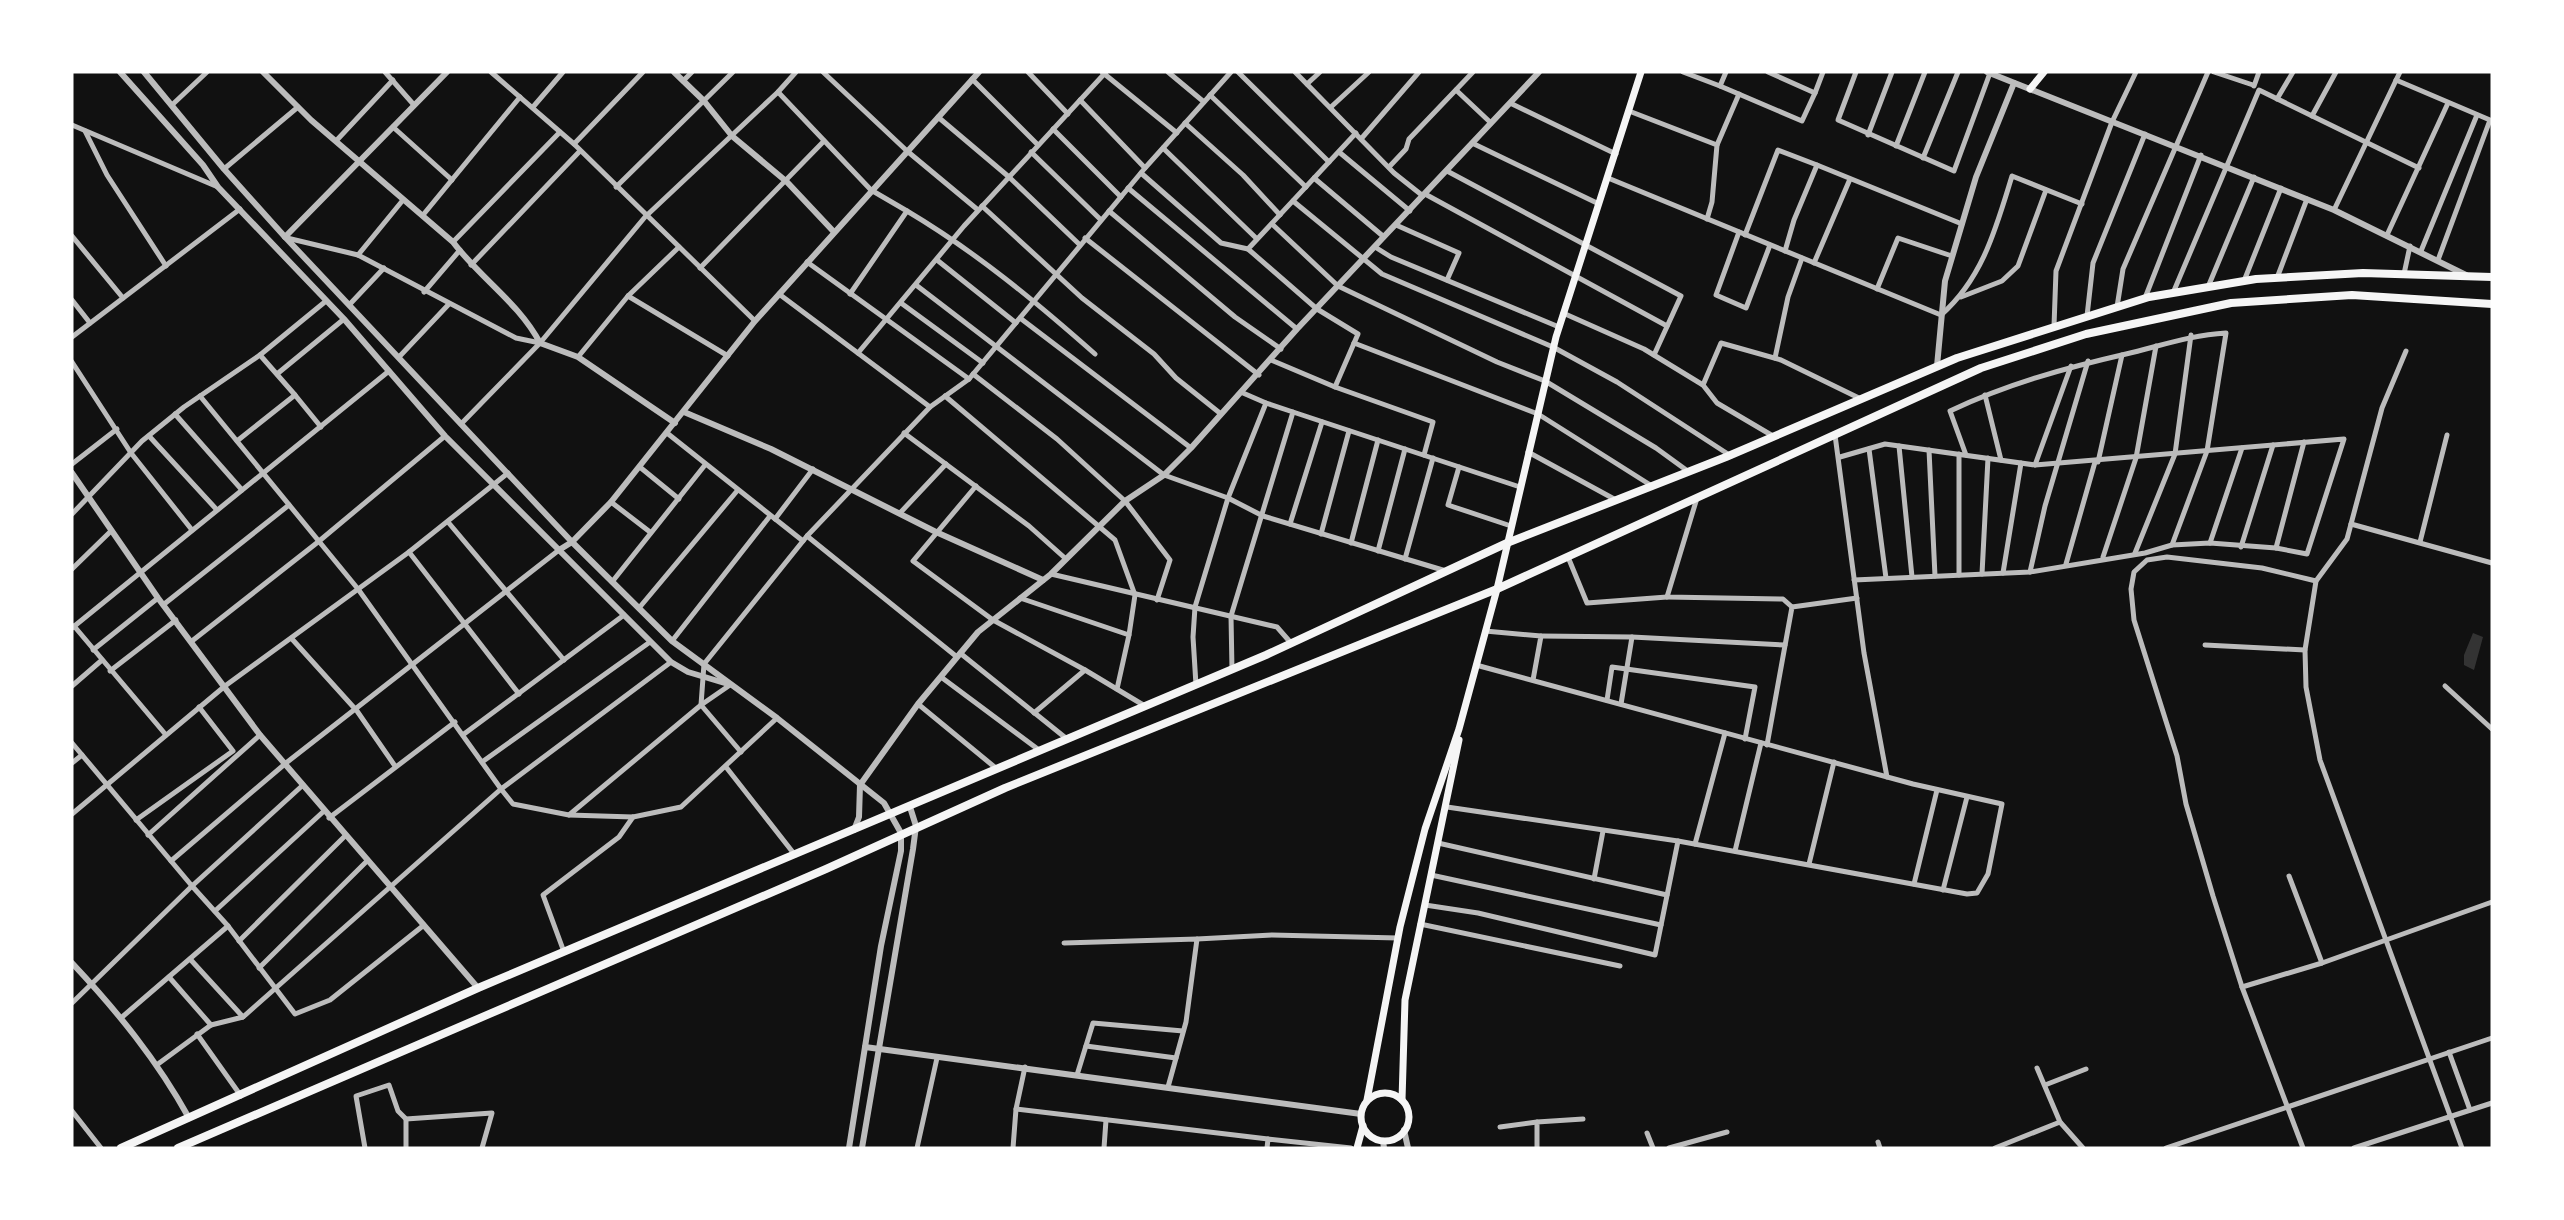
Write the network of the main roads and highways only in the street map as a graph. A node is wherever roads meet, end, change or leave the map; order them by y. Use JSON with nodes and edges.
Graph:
{"nodes":[{"id":1,"x":1641,"y":72,"type":"edge"},
{"id":2,"x":2043,"y":72,"type":"edge"},
{"id":3,"x":2030,"y":89,"type":"road end"},
{"id":4,"x":2492,"y":277,"type":"edge"},
{"id":5,"x":2492,"y":304,"type":"edge"},
{"id":6,"x":1507,"y":543,"type":"junction"},
{"id":7,"x":1497,"y":589,"type":"junction"},
{"id":8,"x":1459,"y":729,"type":"junction"},
{"id":9,"x":1367,"y":1100,"type":"junction"},
{"id":10,"x":1402,"y":1100,"type":"junction"},
{"id":11,"x":1363,"y":1126,"type":"junction"},
{"id":12,"x":1382,"y":1143,"type":"edge"},
{"id":13,"x":192,"y":1145,"type":"edge"},
{"id":14,"x":121,"y":1148,"type":"edge"},
{"id":15,"x":178,"y":1148,"type":"edge"},
{"id":16,"x":1357,"y":1148,"type":"edge"},
{"id":17,"x":1375,"y":1148,"type":"edge"}],
"edges":[{"from":1,"to":6,"type":"main road"},
{"from":2,"to":3,"type":"main road"},
{"from":4,"to":6,"type":"highway"},
{"from":5,"to":7,"type":"highway"},
{"from":6,"to":7,"type":"main road"},
{"from":6,"to":14,"type":"highway"},
{"from":7,"to":8,"type":"main road"},
{"from":7,"to":13,"type":"highway"},
{"from":8,"to":9,"type":"main road"},
{"from":8,"to":10,"type":"main road"},
{"from":9,"to":10,"type":"main road"},
{"from":9,"to":11,"type":"main road"},
{"from":10,"to":12,"type":"main road"},
{"from":11,"to":12,"type":"main road"},
{"from":11,"to":16,"type":"main road"},
{"from":12,"to":17,"type":"main road"},
{"from":13,"to":15,"type":"highway"}]}
